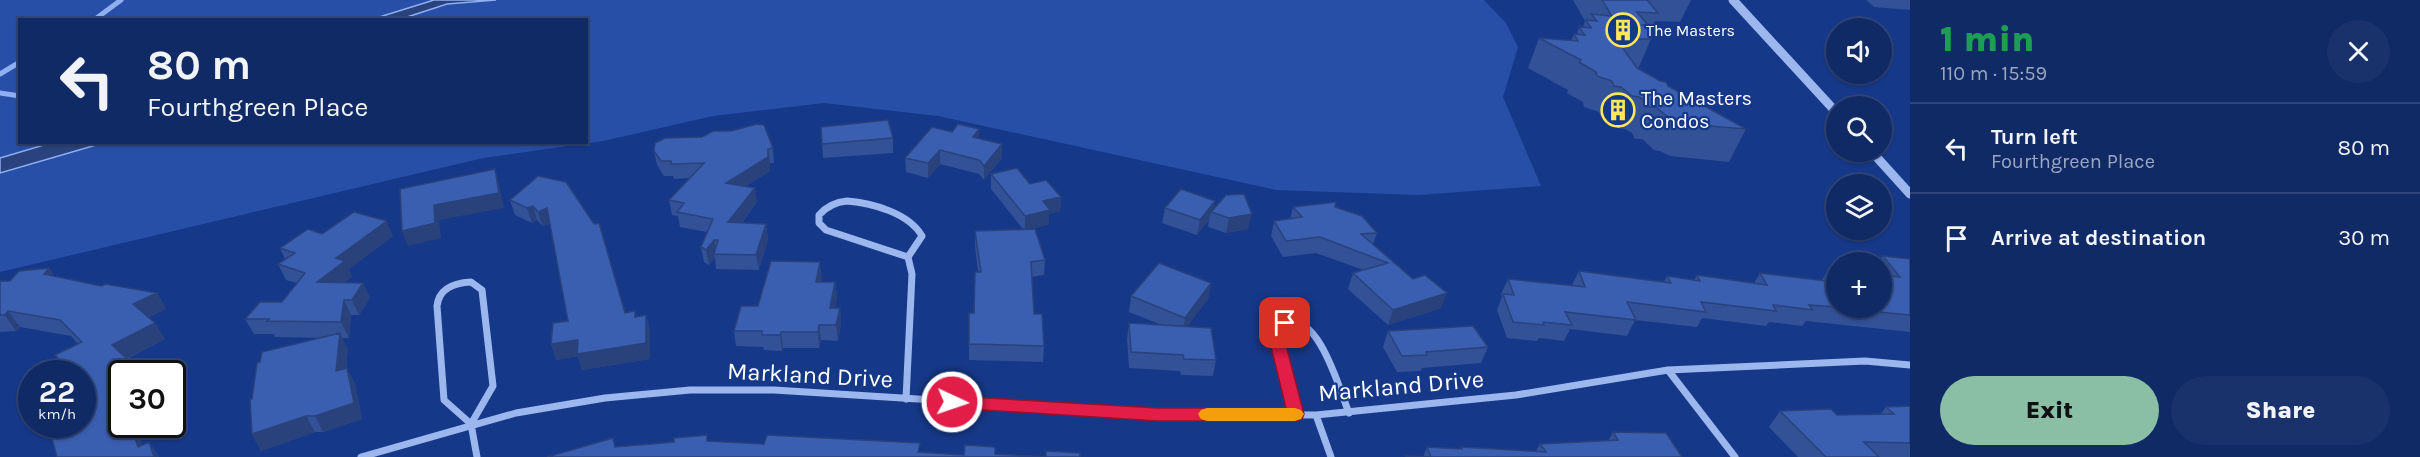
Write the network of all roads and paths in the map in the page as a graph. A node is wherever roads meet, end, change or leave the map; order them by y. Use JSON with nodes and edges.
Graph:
{"nodes":[{"id":1,"x":1734,"y":0,"type":"edge"},
{"id":2,"x":1826,"y":101,"type":"edge"},
{"id":3,"x":1881,"y":162,"type":"edge"},
{"id":4,"x":1910,"y":194,"type":"edge"},
{"id":5,"x":908,"y":257,"type":"junction"},
{"id":6,"x":1910,"y":365,"type":"edge"},
{"id":7,"x":1668,"y":370,"type":"junction"},
{"id":8,"x":906,"y":399,"type":"junction"},
{"id":9,"x":1349,"y":413,"type":"junction"},
{"id":10,"x":1296,"y":414,"type":"junction"},
{"id":11,"x":1316,"y":415,"type":"junction"},
{"id":12,"x":471,"y":424,"type":"junction"},
{"id":13,"x":361,"y":457,"type":"edge"},
{"id":14,"x":477,"y":457,"type":"edge"},
{"id":15,"x":1331,"y":457,"type":"edge"},
{"id":16,"x":1735,"y":457,"type":"edge"}],
"edges":[{"from":1,"to":2,"type":"street"},
{"from":3,"to":4,"type":"street"},
{"from":5,"to":5,"type":"street"},
{"from":5,"to":8,"type":"street"},
{"from":6,"to":7,"type":"street","name":"Markland Drive"},
{"from":7,"to":9,"type":"street","name":"Markland Drive"},
{"from":7,"to":16,"type":"street"},
{"from":8,"to":10,"type":"street","name":"Markland Drive"},
{"from":8,"to":12,"type":"street","name":"Markland Drive"},
{"from":9,"to":10,"type":"street"},
{"from":9,"to":11,"type":"street","name":"Markland Drive"},
{"from":10,"to":11,"type":"street","name":"Markland Drive"},
{"from":11,"to":15,"type":"street"},
{"from":12,"to":12,"type":"street"},
{"from":12,"to":13,"type":"street","name":"Markland Drive"},
{"from":12,"to":14,"type":"street"}]}
